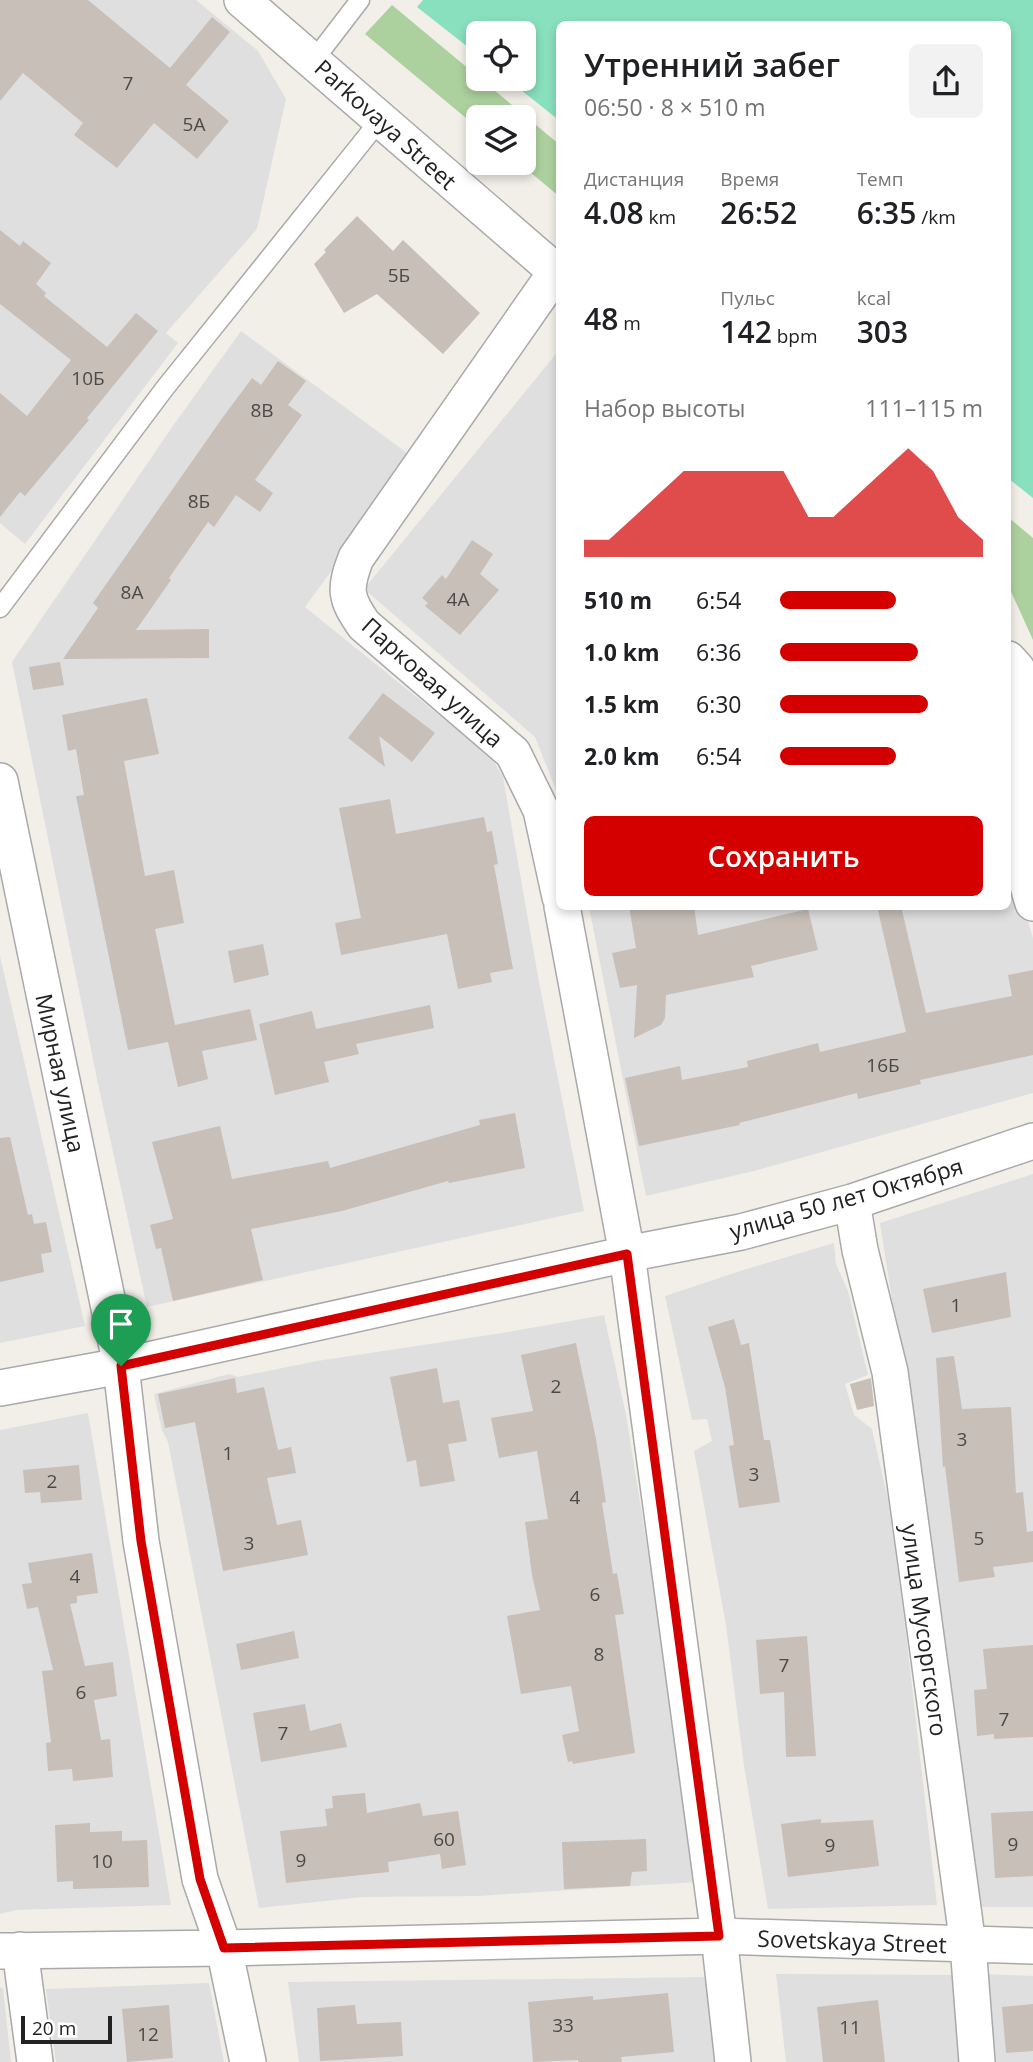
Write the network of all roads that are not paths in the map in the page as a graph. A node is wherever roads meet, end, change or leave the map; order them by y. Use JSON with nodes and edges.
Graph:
{"nodes":[{"id":1,"x":242,"y":0,"type":"edge"},
{"id":2,"x":360,"y":0,"type":"edge"},
{"id":3,"x":314,"y":60,"type":"junction"},
{"id":4,"x":380,"y":120,"type":"junction"},
{"id":5,"x":556,"y":272,"type":"edge"},
{"id":6,"x":556,"y":277,"type":"edge"},
{"id":7,"x":0,"y":608,"type":"edge"},
{"id":8,"x":1011,"y":662,"type":"edge"},
{"id":9,"x":0,"y":781,"type":"edge"},
{"id":10,"x":556,"y":879,"type":"edge"},
{"id":11,"x":1033,"y":903,"type":"edge"},
{"id":12,"x":563,"y":910,"type":"edge"},
{"id":13,"x":1033,"y":1141,"type":"edge"},
{"id":14,"x":852,"y":1202,"type":"junction"},
{"id":15,"x":627,"y":1254,"type":"junction"},
{"id":16,"x":121,"y":1366,"type":"junction"},
{"id":17,"x":0,"y":1388,"type":"edge"},
{"id":18,"x":719,"y":1936,"type":"junction"},
{"id":19,"x":968,"y":1945,"type":"junction"},
{"id":20,"x":1033,"y":1946,"type":"edge"},
{"id":21,"x":224,"y":1948,"type":"junction"},
{"id":22,"x":10,"y":1950,"type":"edge"},
{"id":23,"x":35,"y":2062,"type":"edge"},
{"id":24,"x":248,"y":2062,"type":"edge"},
{"id":25,"x":733,"y":2062,"type":"edge"},
{"id":26,"x":977,"y":2062,"type":"edge"}],
"edges":[{"from":1,"to":3,"type":"street","name":"Parkovaya Street"},
{"from":2,"to":3,"type":"lane"},
{"from":3,"to":4,"type":"street","name":"Parkovaya Street"},
{"from":4,"to":5,"type":"street","name":"Parkovaya Street"},
{"from":4,"to":7,"type":"lane"},
{"from":6,"to":10,"type":"street","name":"Парковая улица"},
{"from":8,"to":11,"type":"street"},
{"from":9,"to":16,"type":"street","name":"Мирная улица"},
{"from":12,"to":15,"type":"street"},
{"from":13,"to":14,"type":"street","name":"улица 50 лет Октября"},
{"from":14,"to":15,"type":"street","name":"улица 50 лет Октября"},
{"from":14,"to":19,"type":"street","name":"улица Мусоргского"},
{"from":15,"to":16,"type":"street","name":"улица 50 лет Октября"},
{"from":15,"to":18,"type":"street"},
{"from":16,"to":17,"type":"street","name":"улица 50 лет Октября"},
{"from":16,"to":21,"type":"street","name":"Мирная улица"},
{"from":18,"to":19,"type":"street","name":"Sovetskaya Street"},
{"from":18,"to":21,"type":"street","name":"Sovetskaya Street"},
{"from":18,"to":25,"type":"street"},
{"from":19,"to":20,"type":"street","name":"Sovetskaya Street"},
{"from":19,"to":26,"type":"street","name":"улица Мусоргского"},
{"from":21,"to":22,"type":"street","name":"Sovetskaya Street"},
{"from":21,"to":24,"type":"street","name":"Мирная улица"},
{"from":22,"to":23,"type":"street"}]}
